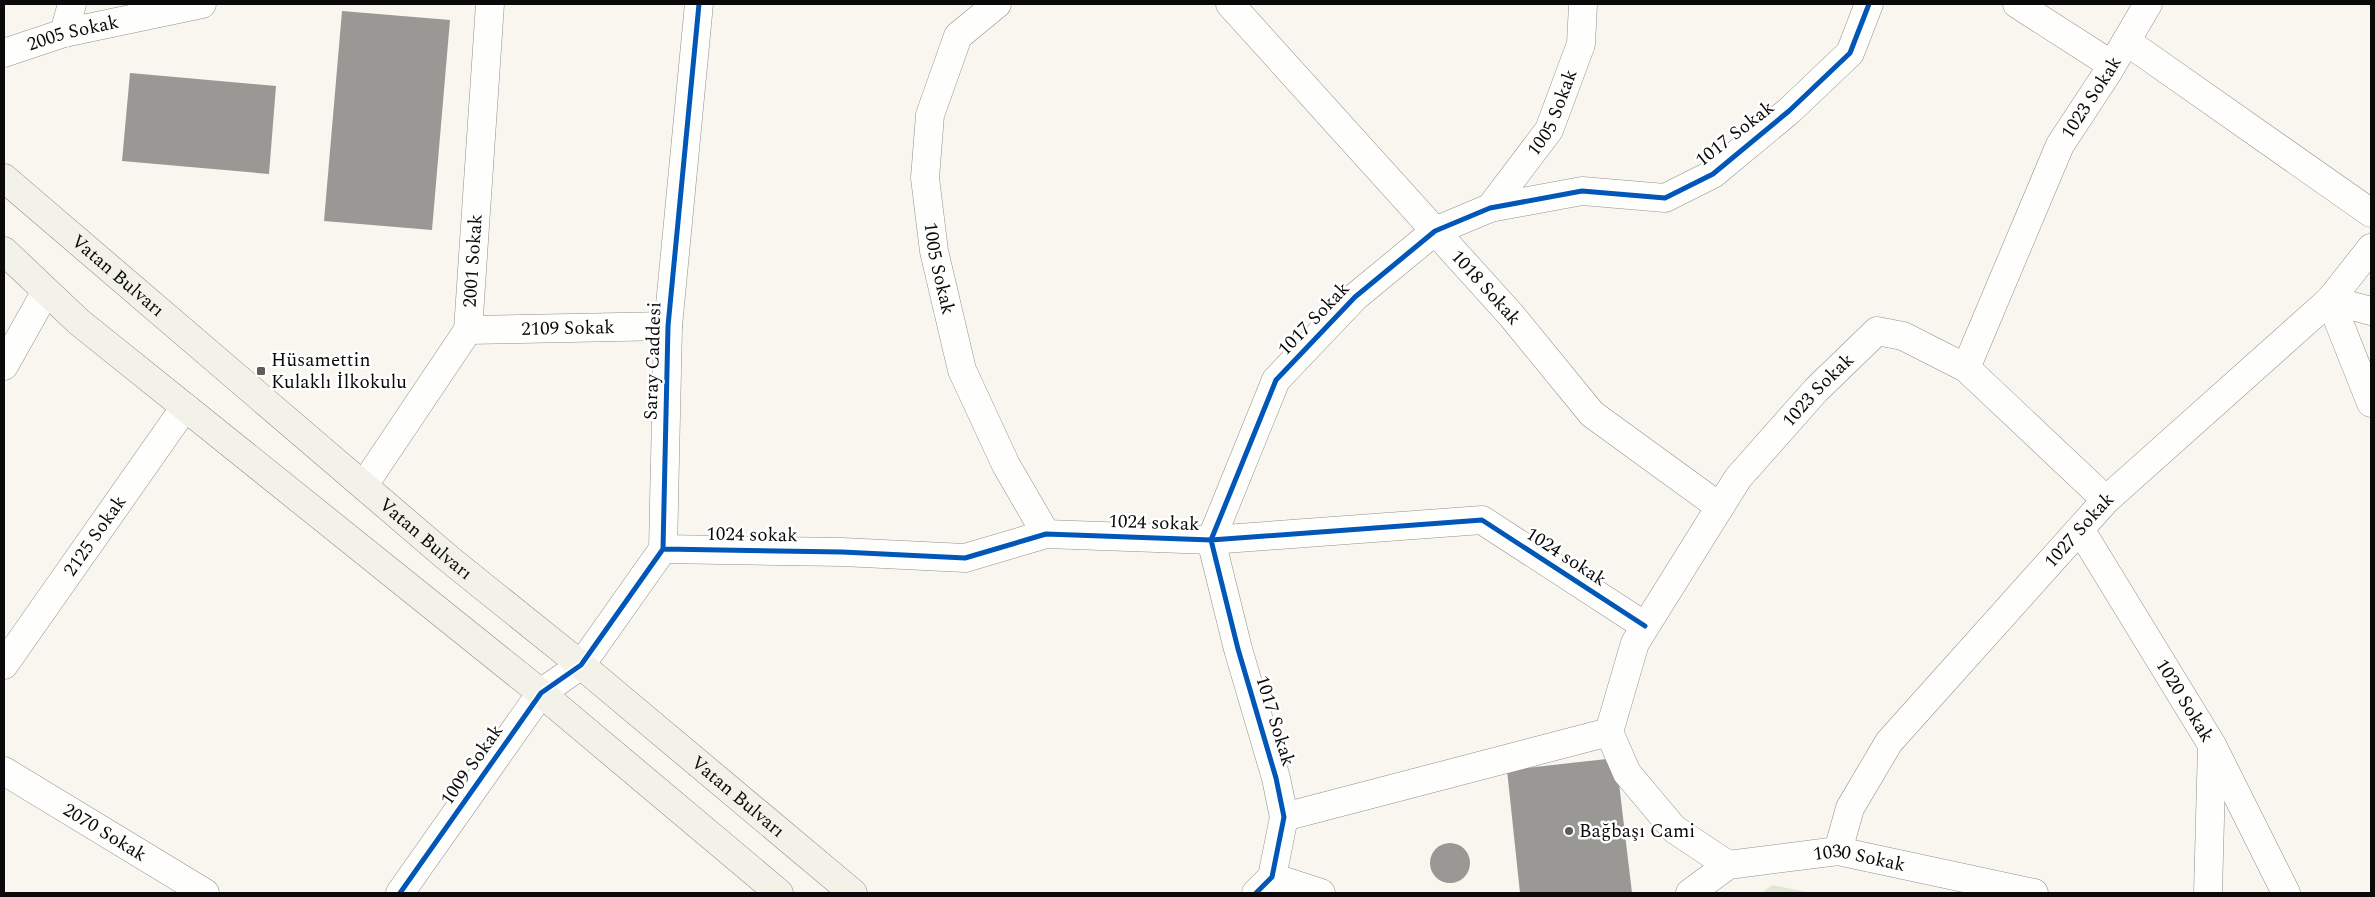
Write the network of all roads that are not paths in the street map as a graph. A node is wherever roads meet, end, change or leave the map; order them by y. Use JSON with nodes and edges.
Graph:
{"nodes":[{"id":1,"x":72,"y":4,"type":"edge"},
{"id":2,"x":202,"y":4,"type":"edge"},
{"id":3,"x":490,"y":4,"type":"edge"},
{"id":4,"x":699,"y":4,"type":"edge"},
{"id":5,"x":996,"y":4,"type":"edge"},
{"id":6,"x":1230,"y":4,"type":"edge"},
{"id":7,"x":1583,"y":4,"type":"edge"},
{"id":8,"x":1869,"y":4,"type":"edge"},
{"id":9,"x":2017,"y":4,"type":"edge"},
{"id":10,"x":2148,"y":4,"type":"edge"},
{"id":11,"x":64,"y":33,"type":"junction"},
{"id":12,"x":2126,"y":41,"type":"junction"},
{"id":13,"x":4,"y":54,"type":"edge"},
{"id":14,"x":2112,"y":64,"type":"junction"},
{"id":15,"x":4,"y":178,"type":"edge"},
{"id":16,"x":1490,"y":208,"type":"junction"},
{"id":17,"x":2371,"y":213,"type":"edge"},
{"id":18,"x":1436,"y":231,"type":"junction"},
{"id":19,"x":2371,"y":248,"type":"edge"},
{"id":20,"x":4,"y":251,"type":"edge"},
{"id":21,"x":45,"y":293,"type":"junction"},
{"id":22,"x":2330,"y":300,"type":"junction"},
{"id":23,"x":2371,"y":311,"type":"edge"},
{"id":24,"x":668,"y":326,"type":"junction"},
{"id":25,"x":468,"y":330,"type":"junction"},
{"id":26,"x":4,"y":366,"type":"edge"},
{"id":27,"x":1966,"y":368,"type":"junction"},
{"id":28,"x":2371,"y":403,"type":"edge"},
{"id":29,"x":185,"y":407,"type":"junction"},
{"id":30,"x":364,"y":485,"type":"junction"},
{"id":31,"x":2106,"y":500,"type":"junction"},
{"id":32,"x":1720,"y":507,"type":"junction"},
{"id":33,"x":2080,"y":529,"type":"junction"},
{"id":34,"x":1046,"y":534,"type":"junction"},
{"id":35,"x":1211,"y":540,"type":"junction"},
{"id":36,"x":663,"y":549,"type":"junction"},
{"id":37,"x":1645,"y":626,"type":"junction"},
{"id":38,"x":4,"y":665,"type":"edge"},
{"id":39,"x":580,"y":665,"type":"junction"},
{"id":40,"x":542,"y":693,"type":"junction"},
{"id":41,"x":1609,"y":732,"type":"junction"},
{"id":42,"x":2212,"y":745,"type":"junction"},
{"id":43,"x":4,"y":771,"type":"edge"},
{"id":44,"x":1284,"y":817,"type":"junction"},
{"id":45,"x":1838,"y":851,"type":"junction"},
{"id":46,"x":1728,"y":865,"type":"junction"},
{"id":47,"x":1264,"y":885,"type":"edge"},
{"id":48,"x":205,"y":893,"type":"edge"},
{"id":49,"x":400,"y":893,"type":"edge"},
{"id":50,"x":779,"y":893,"type":"edge"},
{"id":51,"x":853,"y":893,"type":"edge"},
{"id":52,"x":1321,"y":893,"type":"edge"},
{"id":53,"x":1690,"y":893,"type":"edge"},
{"id":54,"x":2034,"y":893,"type":"edge"},
{"id":55,"x":2208,"y":893,"type":"edge"},
{"id":56,"x":2286,"y":893,"type":"edge"}],
"edges":[{"from":1,"to":11,"type":"street"},
{"from":2,"to":11,"type":"street","name":"2005 Sokak"},
{"from":3,"to":25,"type":"street","name":"2001 Sokak"},
{"from":4,"to":24,"type":"street","name":"Saray Caddesi"},
{"from":5,"to":34,"type":"street","name":"1005 Sokak"},
{"from":6,"to":18,"type":"street","name":"1018 Sokak"},
{"from":7,"to":16,"type":"street","name":"1005 Sokak"},
{"from":8,"to":16,"type":"street","name":"1017 Sokak"},
{"from":9,"to":14,"type":"street"},
{"from":10,"to":12,"type":"street","name":"1023 Sokak"},
{"from":11,"to":13,"type":"street","name":"2005 Sokak"},
{"from":12,"to":14,"type":"street","name":"1023 Sokak"},
{"from":12,"to":17,"type":"street"},
{"from":14,"to":27,"type":"street","name":"1023 Sokak"},
{"from":15,"to":30,"type":"main road","name":"Vatan Bulvarı"},
{"from":16,"to":18,"type":"street","name":"1017 Sokak"},
{"from":18,"to":32,"type":"street","name":"1018 Sokak"},
{"from":18,"to":35,"type":"street","name":"1017 Sokak"},
{"from":19,"to":22,"type":"street","name":"1027 Sokak"},
{"from":20,"to":21,"type":"main road"},
{"from":21,"to":26,"type":"street"},
{"from":21,"to":29,"type":"main road"},
{"from":22,"to":23,"type":"street"},
{"from":22,"to":28,"type":"street"},
{"from":22,"to":31,"type":"street","name":"1027 Sokak"},
{"from":24,"to":25,"type":"street","name":"2109 Sokak"},
{"from":24,"to":36,"type":"street","name":"Saray Caddesi"},
{"from":25,"to":30,"type":"street","name":"2001 Sokak"},
{"from":27,"to":31,"type":"street"},
{"from":27,"to":32,"type":"street","name":"1023 Sokak"},
{"from":29,"to":38,"type":"street","name":"2125 Sokak"},
{"from":29,"to":40,"type":"main road"},
{"from":30,"to":39,"type":"main road","name":"Vatan Bulvarı"},
{"from":31,"to":33,"type":"street","name":"1027 Sokak"},
{"from":32,"to":37,"type":"street","name":"1023 Sokak"},
{"from":33,"to":42,"type":"street","name":"1020 Sokak"},
{"from":33,"to":45,"type":"street","name":"1027 Sokak"},
{"from":34,"to":35,"type":"street","name":"1024 sokak"},
{"from":34,"to":36,"type":"street","name":"1024 sokak"},
{"from":35,"to":37,"type":"street","name":"1024 sokak"},
{"from":35,"to":44,"type":"street","name":"1017 Sokak"},
{"from":36,"to":39,"type":"street"},
{"from":37,"to":41,"type":"street","name":"1023 Sokak"},
{"from":39,"to":40,"type":"street","name":"1009 Sokak"},
{"from":39,"to":51,"type":"main road","name":"Vatan Bulvarı"},
{"from":40,"to":49,"type":"street","name":"1009 Sokak"},
{"from":40,"to":50,"type":"main road"},
{"from":41,"to":44,"type":"street"},
{"from":41,"to":46,"type":"street"},
{"from":42,"to":55,"type":"street","name":"1020 Sokak"},
{"from":42,"to":56,"type":"street"},
{"from":43,"to":48,"type":"street","name":"2070 Sokak"},
{"from":44,"to":47,"type":"street","name":"1017 Sokak"},
{"from":45,"to":46,"type":"street","name":"1030 Sokak"},
{"from":45,"to":54,"type":"street","name":"1030 Sokak"},
{"from":46,"to":53,"type":"street","name":"1030 Sokak"},
{"from":47,"to":52,"type":"street"}]}
